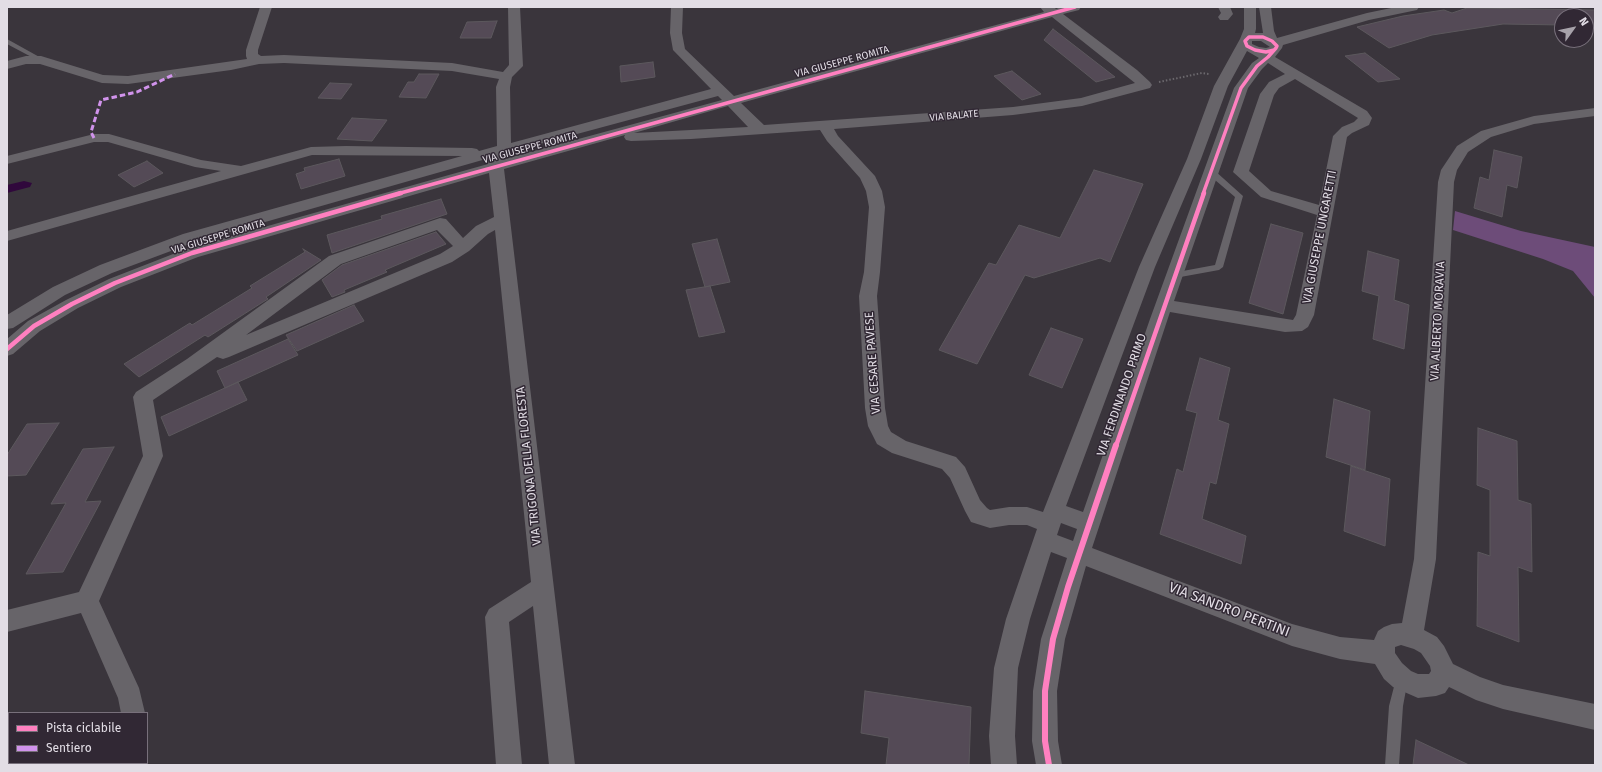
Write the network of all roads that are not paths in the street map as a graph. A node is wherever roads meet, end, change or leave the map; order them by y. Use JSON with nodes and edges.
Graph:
{"nodes":[{"id":1,"x":266,"y":7,"type":"edge"},
{"id":2,"x":514,"y":7,"type":"edge"},
{"id":3,"x":677,"y":7,"type":"edge"},
{"id":4,"x":1037,"y":7,"type":"edge"},
{"id":5,"x":1075,"y":7,"type":"edge"},
{"id":6,"x":1250,"y":7,"type":"edge"},
{"id":7,"x":1265,"y":7,"type":"edge"},
{"id":8,"x":1413,"y":7,"type":"edge"},
{"id":9,"x":1049,"y":10,"type":"edge"},
{"id":10,"x":990,"y":25,"type":"junction"},
{"id":11,"x":7,"y":41,"type":"edge"},
{"id":12,"x":1264,"y":46,"type":"junction"},
{"id":13,"x":41,"y":60,"type":"junction"},
{"id":14,"x":259,"y":60,"type":"junction"},
{"id":15,"x":7,"y":65,"type":"edge"},
{"id":16,"x":1292,"y":71,"type":"junction"},
{"id":17,"x":506,"y":76,"type":"junction"},
{"id":18,"x":719,"y":91,"type":"junction"},
{"id":19,"x":730,"y":102,"type":"junction"},
{"id":20,"x":1595,"y":112,"type":"edge"},
{"id":21,"x":827,"y":125,"type":"junction"},
{"id":22,"x":760,"y":130,"type":"junction"},
{"id":23,"x":596,"y":132,"type":"junction"},
{"id":24,"x":1197,"y":152,"type":"junction"},
{"id":25,"x":497,"y":156,"type":"junction"},
{"id":26,"x":7,"y":160,"type":"edge"},
{"id":27,"x":1214,"y":162,"type":"junction"},
{"id":28,"x":247,"y":170,"type":"junction"},
{"id":29,"x":1325,"y":212,"type":"junction"},
{"id":30,"x":502,"y":219,"type":"junction"},
{"id":31,"x":7,"y":236,"type":"edge"},
{"id":32,"x":190,"y":246,"type":"junction"},
{"id":33,"x":463,"y":247,"type":"junction"},
{"id":34,"x":1148,"y":267,"type":"junction"},
{"id":35,"x":1175,"y":276,"type":"junction"},
{"id":36,"x":59,"y":291,"type":"junction"},
{"id":37,"x":72,"y":304,"type":"junction"},
{"id":38,"x":1131,"y":310,"type":"junction"},
{"id":39,"x":1162,"y":312,"type":"junction"},
{"id":40,"x":7,"y":323,"type":"edge"},
{"id":41,"x":7,"y":349,"type":"edge"},
{"id":42,"x":194,"y":364,"type":"junction"},
{"id":43,"x":1088,"y":524,"type":"junction"},
{"id":44,"x":1050,"y":525,"type":"junction"},
{"id":45,"x":1079,"y":553,"type":"junction"},
{"id":46,"x":542,"y":586,"type":"junction"},
{"id":47,"x":87,"y":601,"type":"junction"},
{"id":48,"x":7,"y":621,"type":"edge"},
{"id":49,"x":1411,"y":635,"type":"junction"},
{"id":50,"x":1383,"y":653,"type":"junction"},
{"id":51,"x":1443,"y":672,"type":"junction"},
{"id":52,"x":1402,"y":679,"type":"junction"},
{"id":53,"x":133,"y":712,"type":"edge"},
{"id":54,"x":1595,"y":717,"type":"edge"},
{"id":55,"x":509,"y":765,"type":"edge"},
{"id":56,"x":562,"y":765,"type":"edge"},
{"id":57,"x":1004,"y":765,"type":"edge"},
{"id":58,"x":1049,"y":765,"type":"edge"},
{"id":59,"x":1392,"y":765,"type":"edge"}],
"edges":[{"from":1,"to":14,"type":"street"},
{"from":2,"to":17,"type":"street"},
{"from":3,"to":18,"type":"street"},
{"from":4,"to":10,"type":"street","name":"VIA GIUSEPPE ROMITA"},
{"from":5,"to":9,"type":"street","name":"VIA GIUSEPPE ROMITA"},
{"from":6,"to":12,"type":"street","name":"VIA FERDINANDO PRIMO"},
{"from":7,"to":12,"type":"street"},
{"from":8,"to":12,"type":"street"},
{"from":9,"to":10,"type":"street","name":"VIA GIUSEPPE ROMITA"},
{"from":9,"to":21,"type":"street","name":"VIA BALATE"},
{"from":10,"to":18,"type":"street","name":"VIA GIUSEPPE ROMITA"},
{"from":10,"to":19,"type":"street","name":"VIA GIUSEPPE ROMITA"},
{"from":11,"to":13,"type":"lane"},
{"from":12,"to":16,"type":"street"},
{"from":12,"to":24,"type":"street","name":"VIA FERDINANDO PRIMO"},
{"from":12,"to":27,"type":"street","name":"VIA FERDINANDO PRIMO"},
{"from":13,"to":14,"type":"street"},
{"from":13,"to":15,"type":"street"},
{"from":14,"to":17,"type":"street"},
{"from":16,"to":29,"type":"street","name":"VIA GIUSEPPE UNGARETTI"},
{"from":16,"to":29,"type":"street"},
{"from":17,"to":25,"type":"street","name":"VIA TRIGONA DELLA FLORESTA"},
{"from":18,"to":19,"type":"street"},
{"from":18,"to":23,"type":"street","name":"VIA GIUSEPPE ROMITA"},
{"from":19,"to":22,"type":"street"},
{"from":19,"to":23,"type":"street","name":"VIA GIUSEPPE ROMITA"},
{"from":20,"to":49,"type":"street","name":"VIA ALBERTO MORAVIA"},
{"from":21,"to":22,"type":"street","name":"VIA BALATE"},
{"from":21,"to":44,"type":"street","name":"VIA CESARE PAVESE"},
{"from":22,"to":23,"type":"street","name":"VIA BALATE"},
{"from":23,"to":25,"type":"street","name":"VIA GIUSEPPE ROMITA"},
{"from":24,"to":27,"type":"street"},
{"from":24,"to":34,"type":"street","name":"VIA FERDINANDO PRIMO"},
{"from":25,"to":28,"type":"street"},
{"from":25,"to":30,"type":"street","name":"VIA TRIGONA DELLA FLORESTA"},
{"from":25,"to":32,"type":"street","name":"VIA GIUSEPPE ROMITA"},
{"from":26,"to":28,"type":"street"},
{"from":27,"to":35,"type":"street","name":"VIA FERDINANDO PRIMO"},
{"from":27,"to":35,"type":"lane"},
{"from":28,"to":31,"type":"street"},
{"from":29,"to":39,"type":"street","name":"VIA GIUSEPPE UNGARETTI"},
{"from":30,"to":33,"type":"street"},
{"from":30,"to":46,"type":"street","name":"VIA TRIGONA DELLA FLORESTA"},
{"from":32,"to":36,"type":"street","name":"VIA GIUSEPPE ROMITA"},
{"from":32,"to":37,"type":"street","name":"VIA GIUSEPPE ROMITA"},
{"from":33,"to":42,"type":"street"},
{"from":33,"to":42,"type":"street"},
{"from":34,"to":35,"type":"street"},
{"from":34,"to":38,"type":"street","name":"VIA FERDINANDO PRIMO"},
{"from":35,"to":39,"type":"street","name":"VIA FERDINANDO PRIMO"},
{"from":36,"to":37,"type":"street"},
{"from":36,"to":40,"type":"street","name":"VIA GIUSEPPE ROMITA"},
{"from":37,"to":41,"type":"street","name":"VIA GIUSEPPE ROMITA"},
{"from":38,"to":39,"type":"street"},
{"from":38,"to":44,"type":"street","name":"VIA FERDINANDO PRIMO"},
{"from":39,"to":43,"type":"street","name":"VIA FERDINANDO PRIMO"},
{"from":42,"to":47,"type":"street"},
{"from":43,"to":44,"type":"street"},
{"from":43,"to":45,"type":"street","name":"VIA FERDINANDO PRIMO"},
{"from":44,"to":45,"type":"street","name":"VIA SANDRO PERTINI"},
{"from":44,"to":57,"type":"street","name":"VIA FERDINANDO PRIMO"},
{"from":45,"to":50,"type":"street","name":"VIA SANDRO PERTINI"},
{"from":45,"to":58,"type":"street","name":"VIA FERDINANDO PRIMO"},
{"from":46,"to":55,"type":"street"},
{"from":46,"to":56,"type":"street","name":"VIA TRIGONA DELLA FLORESTA"},
{"from":47,"to":48,"type":"street"},
{"from":47,"to":53,"type":"street"},
{"from":49,"to":50,"type":"street"},
{"from":49,"to":51,"type":"street"},
{"from":50,"to":52,"type":"street"},
{"from":51,"to":52,"type":"street"},
{"from":51,"to":54,"type":"street"},
{"from":52,"to":59,"type":"lane"}]}
